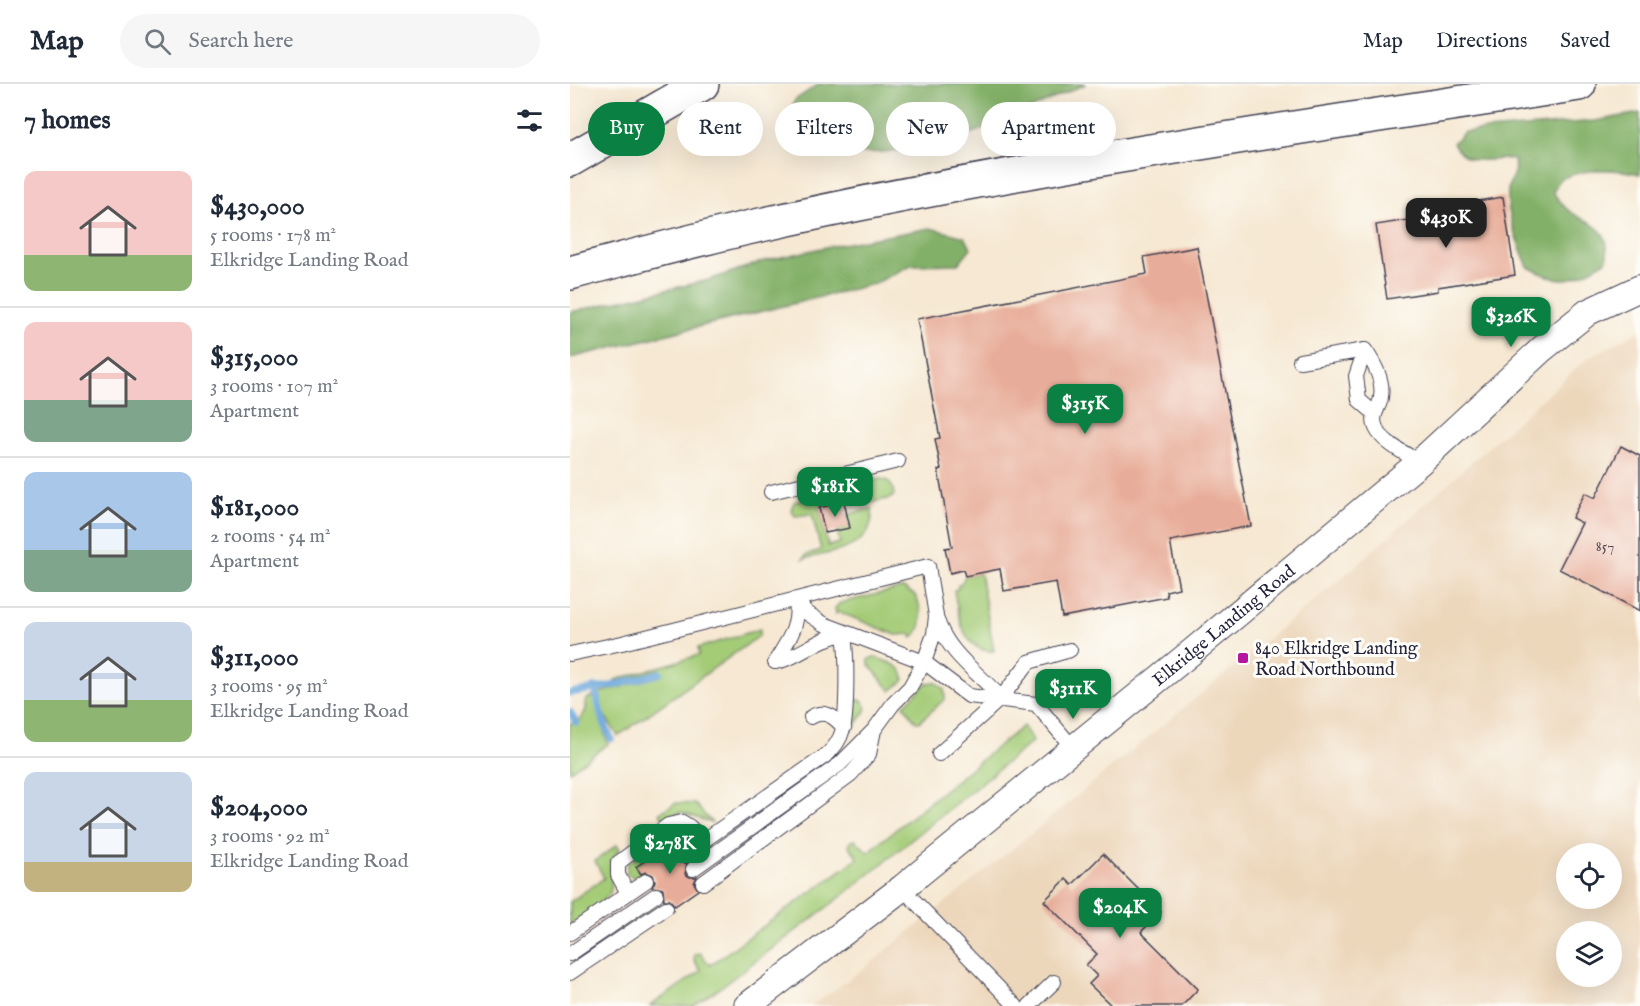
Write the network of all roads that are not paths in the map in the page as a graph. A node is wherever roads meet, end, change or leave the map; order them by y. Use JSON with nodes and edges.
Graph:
{"nodes":[{"id":1,"x":702,"y":84,"type":"edge"},
{"id":2,"x":1579,"y":84,"type":"edge"},
{"id":3,"x":570,"y":159,"type":"edge"},
{"id":4,"x":570,"y":273,"type":"edge"},
{"id":5,"x":1640,"y":288,"type":"edge"},
{"id":6,"x":1365,"y":350,"type":"junction"},
{"id":7,"x":1300,"y":361,"type":"dead end"},
{"id":8,"x":1374,"y":413,"type":"junction"},
{"id":9,"x":898,"y":461,"type":"dead end"},
{"id":10,"x":1420,"y":462,"type":"junction"},
{"id":11,"x":771,"y":492,"type":"dead end"},
{"id":12,"x":796,"y":600,"type":"junction"},
{"id":13,"x":936,"y":616,"type":"junction"},
{"id":14,"x":843,"y":634,"type":"junction"},
{"id":15,"x":1070,"y":650,"type":"dead end"},
{"id":16,"x":570,"y":654,"type":"edge"},
{"id":17,"x":924,"y":662,"type":"junction"},
{"id":18,"x":1001,"y":698,"type":"junction"},
{"id":19,"x":812,"y":717,"type":"dead end"},
{"id":20,"x":844,"y":728,"type":"junction"},
{"id":21,"x":874,"y":730,"type":"junction"},
{"id":22,"x":1073,"y":748,"type":"junction"},
{"id":23,"x":939,"y":754,"type":"dead end"},
{"id":24,"x":702,"y":841,"type":"junction"},
{"id":25,"x":683,"y":855,"type":"dead end"},
{"id":26,"x":693,"y":869,"type":"dead end"},
{"id":27,"x":646,"y":881,"type":"dead end"},
{"id":28,"x":703,"y":883,"type":"dead end"},
{"id":29,"x":902,"y":888,"type":"junction"},
{"id":30,"x":628,"y":893,"type":"junction"},
{"id":31,"x":656,"y":895,"type":"dead end"},
{"id":32,"x":666,"y":908,"type":"dead end"},
{"id":33,"x":570,"y":933,"type":"edge"},
{"id":34,"x":570,"y":954,"type":"edge"},
{"id":35,"x":570,"y":973,"type":"edge"},
{"id":36,"x":1054,"y":982,"type":"dead end"},
{"id":37,"x":747,"y":1006,"type":"edge"},
{"id":38,"x":1016,"y":1006,"type":"edge"},
{"id":39,"x":1029,"y":1006,"type":"edge"}],
"edges":[{"from":1,"to":3,"type":"highway"},
{"from":2,"to":4,"type":"highway"},
{"from":5,"to":10,"type":"street","name":"Elkridge Landing Road"},
{"from":6,"to":7,"type":"lane"},
{"from":6,"to":8,"type":"lane"},
{"from":6,"to":8,"type":"lane"},
{"from":8,"to":10,"type":"lane"},
{"from":9,"to":11,"type":"lane"},
{"from":10,"to":22,"type":"street","name":"Elkridge Landing Road"},
{"from":12,"to":13,"type":"lane"},
{"from":12,"to":14,"type":"lane"},
{"from":12,"to":14,"type":"lane"},
{"from":12,"to":16,"type":"lane"},
{"from":13,"to":17,"type":"lane"},
{"from":13,"to":18,"type":"lane"},
{"from":14,"to":17,"type":"lane"},
{"from":14,"to":20,"type":"lane"},
{"from":15,"to":18,"type":"lane"},
{"from":17,"to":18,"type":"lane"},
{"from":17,"to":21,"type":"lane"},
{"from":18,"to":22,"type":"lane"},
{"from":18,"to":23,"type":"lane"},
{"from":19,"to":20,"type":"lane"},
{"from":20,"to":24,"type":"lane"},
{"from":21,"to":26,"type":"lane"},
{"from":21,"to":28,"type":"lane"},
{"from":22,"to":29,"type":"street","name":"Elkridge Landing Road"},
{"from":24,"to":25,"type":"lane"},
{"from":24,"to":30,"type":"lane"},
{"from":27,"to":30,"type":"lane"},
{"from":29,"to":37,"type":"street","name":"Elkridge Landing Road"},
{"from":29,"to":38,"type":"lane"},
{"from":30,"to":33,"type":"lane"},
{"from":31,"to":34,"type":"lane"},
{"from":32,"to":35,"type":"lane"},
{"from":36,"to":39,"type":"lane"}]}
